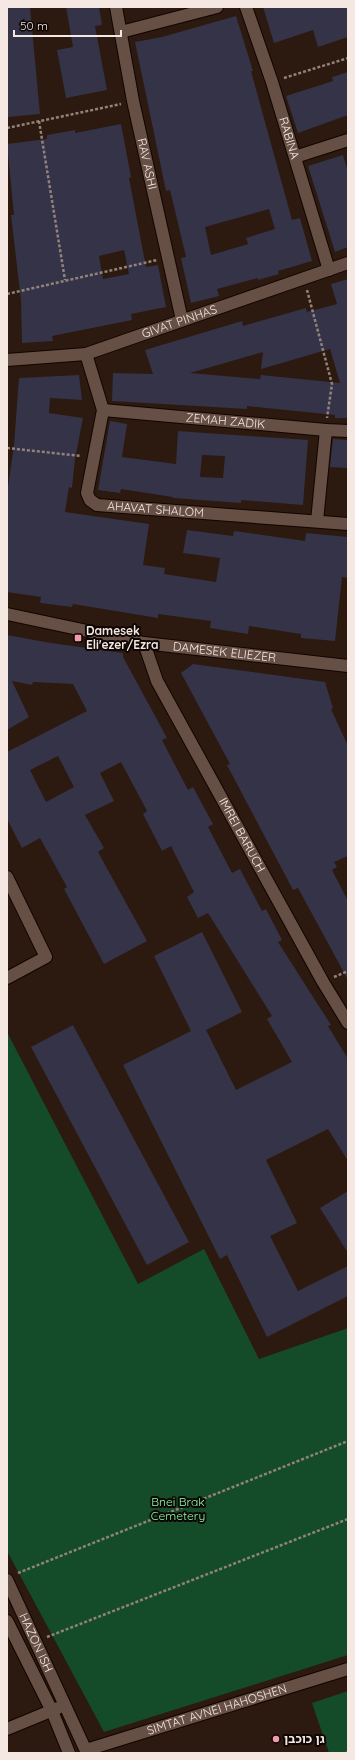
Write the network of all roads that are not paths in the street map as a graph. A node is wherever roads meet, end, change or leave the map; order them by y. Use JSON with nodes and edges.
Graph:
{"nodes":[{"id":1,"x":116,"y":7,"type":"edge"},
{"id":2,"x":217,"y":7,"type":"edge"},
{"id":3,"x":246,"y":7,"type":"edge"},
{"id":4,"x":121,"y":32,"type":"junction"},
{"id":5,"x":348,"y":140,"type":"edge"},
{"id":6,"x":295,"y":157,"type":"junction"},
{"id":7,"x":348,"y":263,"type":"edge"},
{"id":8,"x":329,"y":270,"type":"junction"},
{"id":9,"x":182,"y":320,"type":"junction"},
{"id":10,"x":86,"y":354,"type":"junction"},
{"id":11,"x":7,"y":360,"type":"edge"},
{"id":12,"x":103,"y":410,"type":"junction"},
{"id":13,"x":326,"y":430,"type":"junction"},
{"id":14,"x":348,"y":431,"type":"edge"},
{"id":15,"x":317,"y":521,"type":"junction"},
{"id":16,"x":348,"y":524,"type":"edge"},
{"id":17,"x":7,"y":614,"type":"edge"},
{"id":18,"x":144,"y":643,"type":"junction"},
{"id":19,"x":348,"y":666,"type":"edge"},
{"id":20,"x":7,"y":877,"type":"edge"},
{"id":21,"x":7,"y":978,"type":"edge"},
{"id":22,"x":348,"y":1023,"type":"edge"},
{"id":23,"x":11,"y":1577,"type":"edge"},
{"id":24,"x":7,"y":1621,"type":"edge"},
{"id":25,"x":348,"y":1669,"type":"edge"},
{"id":26,"x":64,"y":1705,"type":"junction"},
{"id":27,"x":52,"y":1711,"type":"junction"},
{"id":28,"x":7,"y":1728,"type":"edge"},
{"id":29,"x":86,"y":1752,"type":"edge"},
{"id":30,"x":69,"y":1753,"type":"edge"}],
"edges":[{"from":1,"to":4,"type":"street","name":"RAV ASHI"},
{"from":2,"to":4,"type":"street"},
{"from":3,"to":6,"type":"street","name":"RABINA"},
{"from":4,"to":9,"type":"street","name":"RAV ASHI"},
{"from":5,"to":6,"type":"street"},
{"from":6,"to":8,"type":"street","name":"RABINA"},
{"from":7,"to":8,"type":"street","name":"GIVAT PINHAS"},
{"from":8,"to":9,"type":"street","name":"GIVAT PINHAS"},
{"from":9,"to":10,"type":"street","name":"GIVAT PINHAS"},
{"from":10,"to":11,"type":"street","name":"GIVAT PINHAS"},
{"from":10,"to":12,"type":"street","name":"AHAVAT SHALOM"},
{"from":12,"to":13,"type":"street","name":"ZEMAH ZADIK"},
{"from":12,"to":15,"type":"street","name":"AHAVAT SHALOM"},
{"from":13,"to":14,"type":"street","name":"ZEMAH ZADIK"},
{"from":13,"to":15,"type":"street"},
{"from":15,"to":16,"type":"street","name":"AHAVAT SHALOM"},
{"from":17,"to":18,"type":"street","name":"DAMESEK ELIEZER"},
{"from":18,"to":19,"type":"street","name":"DAMESEK ELIEZER"},
{"from":18,"to":22,"type":"street","name":"IMREI BARUCH"},
{"from":20,"to":21,"type":"street"},
{"from":23,"to":26,"type":"street","name":"HAZON ISH"},
{"from":24,"to":27,"type":"street","name":"HAZON ISH"},
{"from":25,"to":29,"type":"street","name":"SIMTAT AVNEI HAHOSHEN"},
{"from":26,"to":27,"type":"street"},
{"from":26,"to":29,"type":"street","name":"HAZON ISH"},
{"from":27,"to":28,"type":"street"},
{"from":27,"to":30,"type":"street","name":"HAZON ISH"}]}
